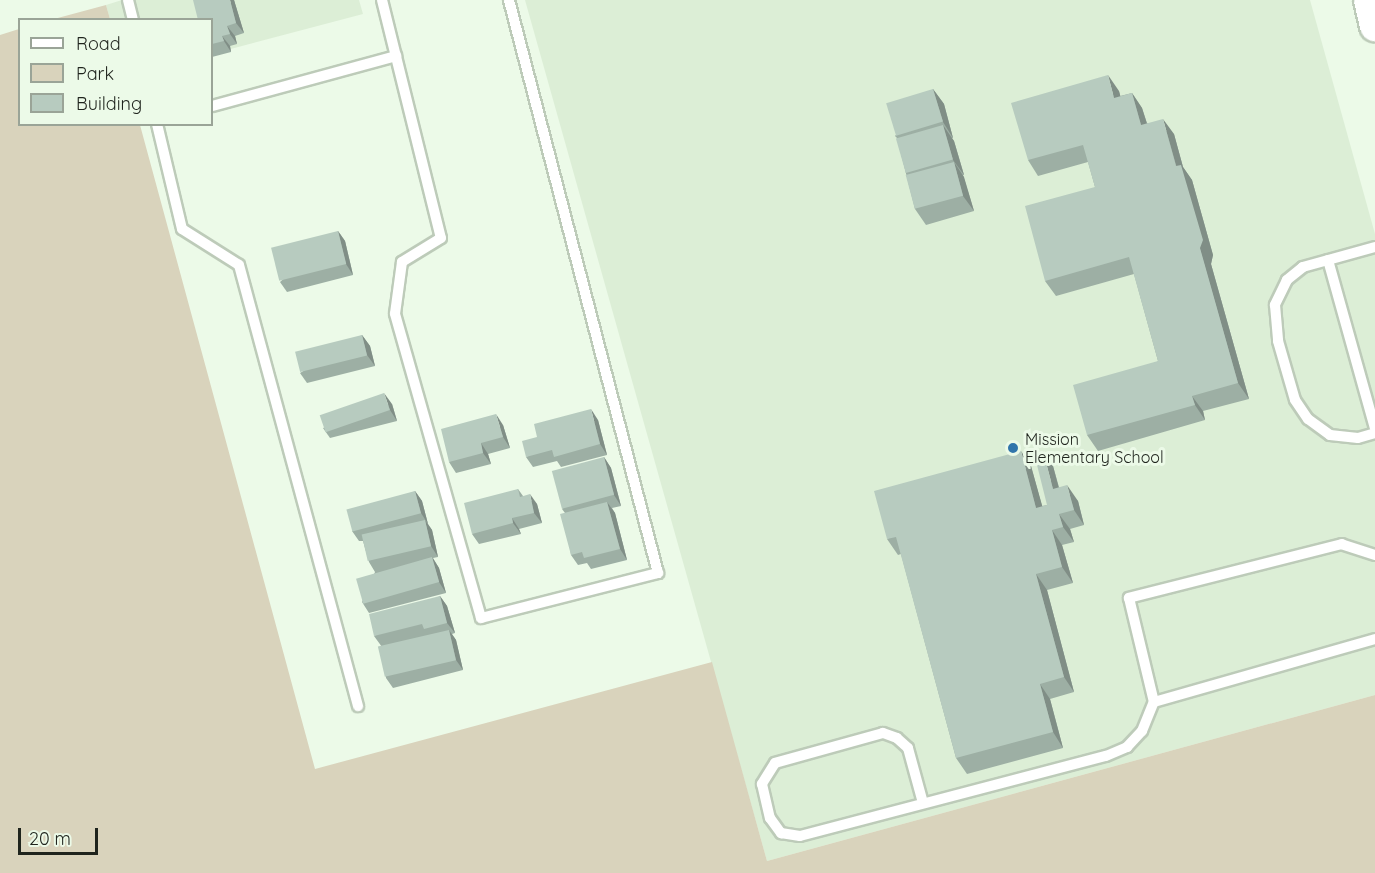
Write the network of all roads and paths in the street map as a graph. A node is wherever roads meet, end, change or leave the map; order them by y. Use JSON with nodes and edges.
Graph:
{"nodes":[{"id":1,"x":128,"y":0,"type":"edge"},
{"id":2,"x":382,"y":0,"type":"edge"},
{"id":3,"x":509,"y":0,"type":"edge"},
{"id":4,"x":1369,"y":0,"type":"edge"},
{"id":5,"x":132,"y":18,"type":"edge"},
{"id":6,"x":1375,"y":26,"type":"edge"},
{"id":7,"x":396,"y":56,"type":"junction"},
{"id":8,"x":213,"y":106,"type":"edge"},
{"id":9,"x":157,"y":126,"type":"edge"},
{"id":10,"x":1375,"y":248,"type":"edge"},
{"id":11,"x":1328,"y":260,"type":"junction"},
{"id":12,"x":1375,"y":428,"type":"edge"},
{"id":13,"x":1375,"y":433,"type":"edge"},
{"id":14,"x":1375,"y":555,"type":"edge"},
{"id":15,"x":1375,"y":639,"type":"edge"},
{"id":16,"x":1154,"y":702,"type":"junction"},
{"id":17,"x":358,"y":706,"type":"dead end"},
{"id":18,"x":923,"y":803,"type":"junction"}],
"edges":[{"from":1,"to":5,"type":"lane"},
{"from":2,"to":7,"type":"lane"},
{"from":3,"to":7,"type":"lane"},
{"from":4,"to":6,"type":"main road"},
{"from":7,"to":8,"type":"lane"},
{"from":9,"to":17,"type":"lane"},
{"from":10,"to":11,"type":"lane"},
{"from":11,"to":12,"type":"lane"},
{"from":11,"to":13,"type":"lane"},
{"from":14,"to":16,"type":"lane"},
{"from":15,"to":16,"type":"lane"},
{"from":16,"to":18,"type":"lane"},
{"from":18,"to":18,"type":"lane"}]}
